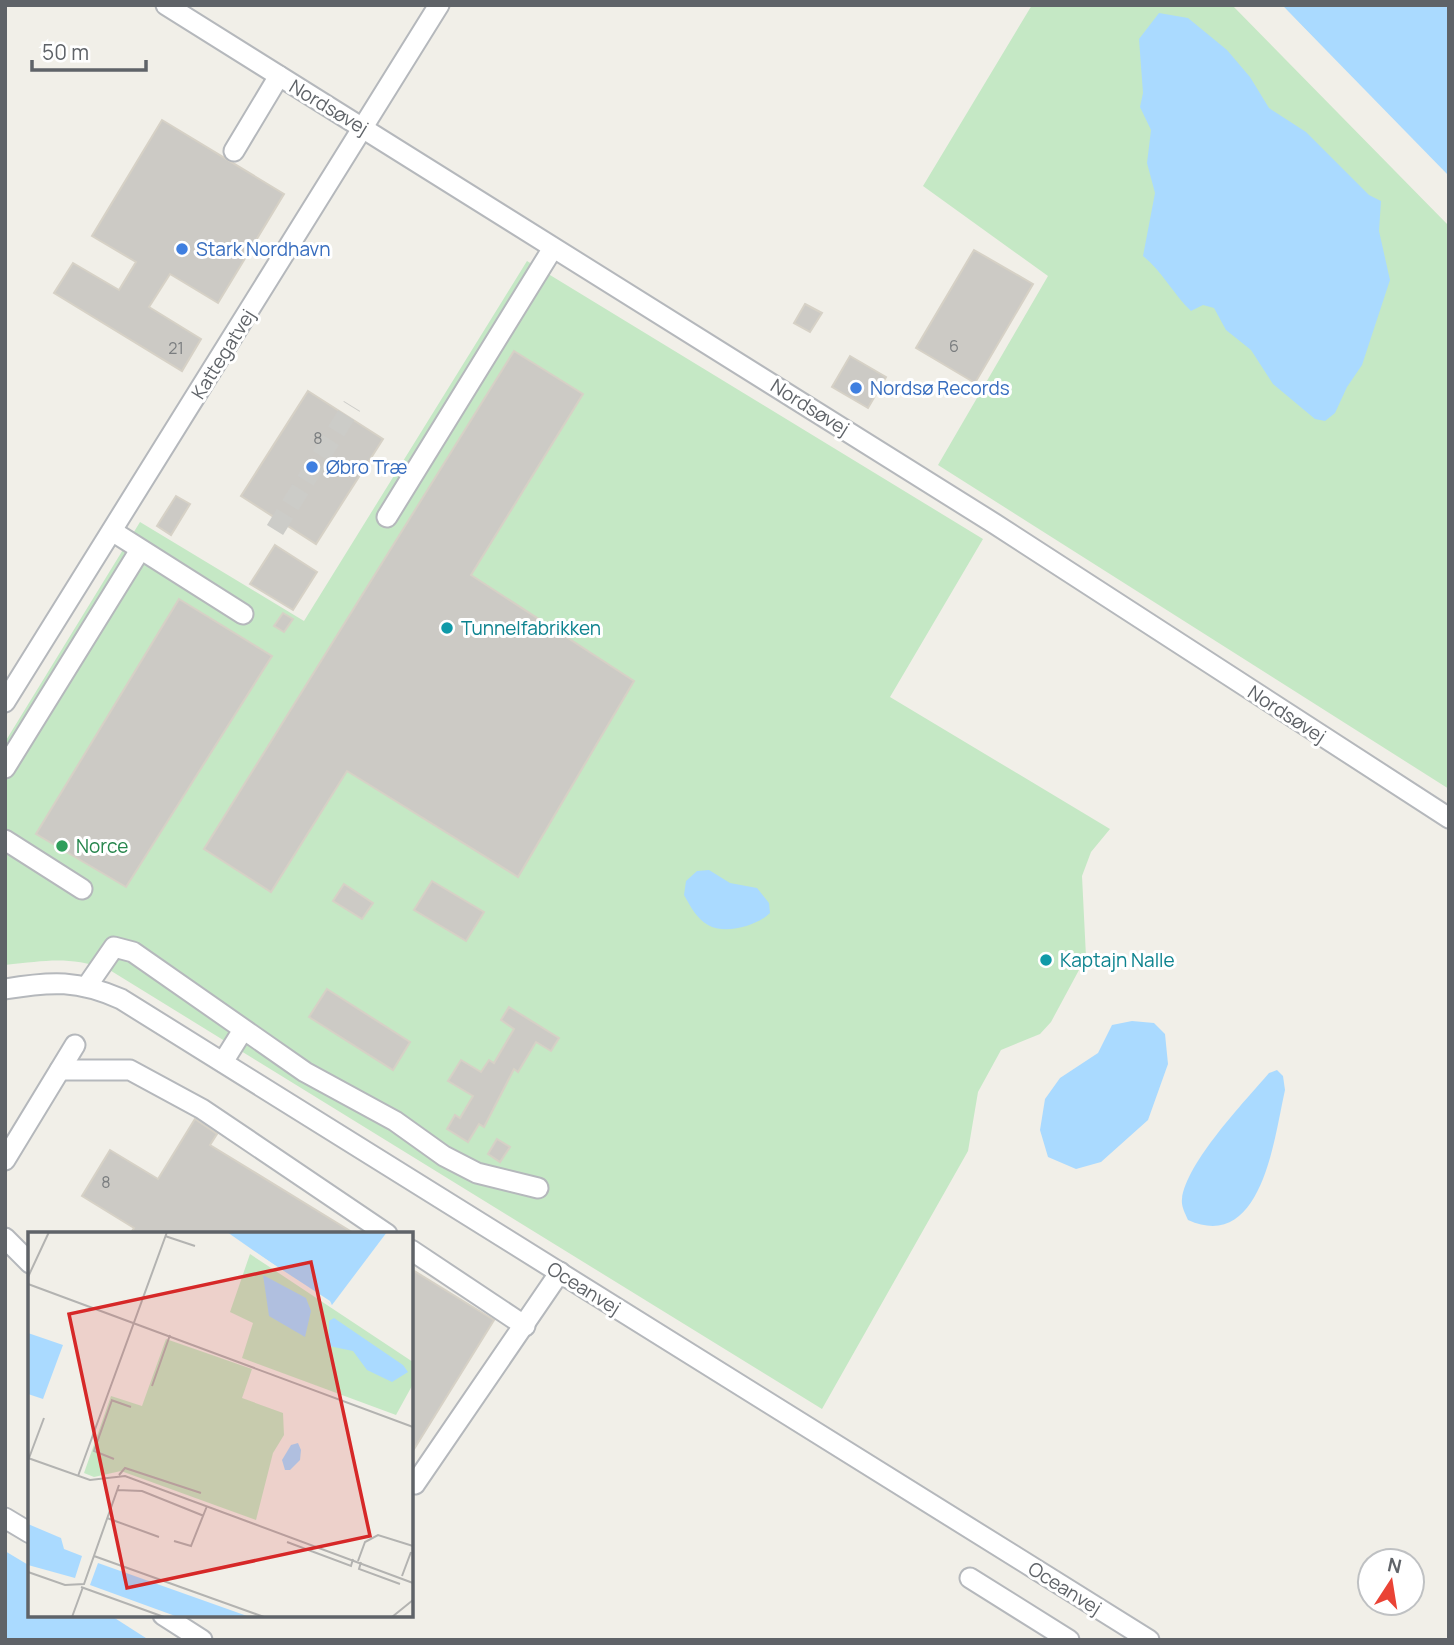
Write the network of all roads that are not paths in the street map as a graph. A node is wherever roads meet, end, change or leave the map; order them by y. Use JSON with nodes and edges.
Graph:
{"nodes":[{"id":1,"x":166,"y":5,"type":"edge"},
{"id":2,"x":439,"y":5,"type":"edge"},
{"id":3,"x":279,"y":76,"type":"junction"},
{"id":4,"x":363,"y":128,"type":"junction"},
{"id":5,"x":234,"y":151,"type":"dead end"},
{"id":6,"x":553,"y":248,"type":"junction"},
{"id":7,"x":387,"y":517,"type":"dead end"},
{"id":8,"x":112,"y":531,"type":"junction"},
{"id":9,"x":140,"y":550,"type":"junction"},
{"id":10,"x":243,"y":614,"type":"dead end"},
{"id":11,"x":5,"y":702,"type":"edge"},
{"id":12,"x":5,"y":768,"type":"edge"},
{"id":13,"x":1449,"y":818,"type":"edge"},
{"id":14,"x":5,"y":840,"type":"edge"},
{"id":15,"x":82,"y":889,"type":"dead end"},
{"id":16,"x":87,"y":986,"type":"junction"},
{"id":17,"x":5,"y":989,"type":"edge"},
{"id":18,"x":243,"y":1030,"type":"junction"},
{"id":19,"x":75,"y":1045,"type":"dead end"},
{"id":20,"x":223,"y":1062,"type":"junction"},
{"id":21,"x":60,"y":1070,"type":"junction"},
{"id":22,"x":5,"y":1160,"type":"edge"},
{"id":23,"x":538,"y":1188,"type":"dead end"},
{"id":24,"x":384,"y":1232,"type":"edge"},
{"id":25,"x":5,"y":1238,"type":"edge"},
{"id":26,"x":413,"y":1251,"type":"edge"},
{"id":27,"x":28,"y":1261,"type":"edge"},
{"id":28,"x":560,"y":1272,"type":"junction"},
{"id":29,"x":525,"y":1326,"type":"junction"},
{"id":30,"x":413,"y":1482,"type":"edge"},
{"id":31,"x":5,"y":1518,"type":"edge"},
{"id":32,"x":28,"y":1532,"type":"edge"},
{"id":33,"x":970,"y":1578,"type":"dead end"},
{"id":34,"x":166,"y":1617,"type":"edge"},
{"id":35,"x":202,"y":1640,"type":"edge"},
{"id":36,"x":1069,"y":1640,"type":"edge"},
{"id":37,"x":1149,"y":1640,"type":"edge"}],
"edges":[{"from":1,"to":3,"type":"street","name":"Nordsøvej"},
{"from":2,"to":4,"type":"street","name":"Kattegatvej"},
{"from":3,"to":4,"type":"street","name":"Nordsøvej"},
{"from":3,"to":5,"type":"street"},
{"from":4,"to":6,"type":"street","name":"Nordsøvej"},
{"from":4,"to":8,"type":"street","name":"Kattegatvej"},
{"from":6,"to":7,"type":"street"},
{"from":6,"to":13,"type":"street","name":"Nordsøvej"},
{"from":8,"to":9,"type":"street"},
{"from":8,"to":11,"type":"street","name":"Kattegatvej"},
{"from":9,"to":10,"type":"street"},
{"from":9,"to":12,"type":"street"},
{"from":14,"to":15,"type":"street"},
{"from":16,"to":17,"type":"street","name":"Oceanvej"},
{"from":16,"to":18,"type":"street"},
{"from":16,"to":20,"type":"street","name":"Oceanvej"},
{"from":18,"to":20,"type":"street"},
{"from":18,"to":23,"type":"street"},
{"from":19,"to":21,"type":"street"},
{"from":20,"to":28,"type":"street","name":"Oceanvej"},
{"from":21,"to":22,"type":"street"},
{"from":21,"to":24,"type":"street"},
{"from":25,"to":27,"type":"street"},
{"from":26,"to":29,"type":"street"},
{"from":28,"to":29,"type":"street"},
{"from":28,"to":37,"type":"street","name":"Oceanvej"},
{"from":29,"to":30,"type":"street"},
{"from":31,"to":32,"type":"street"},
{"from":33,"to":36,"type":"street"},
{"from":34,"to":35,"type":"street"}]}
